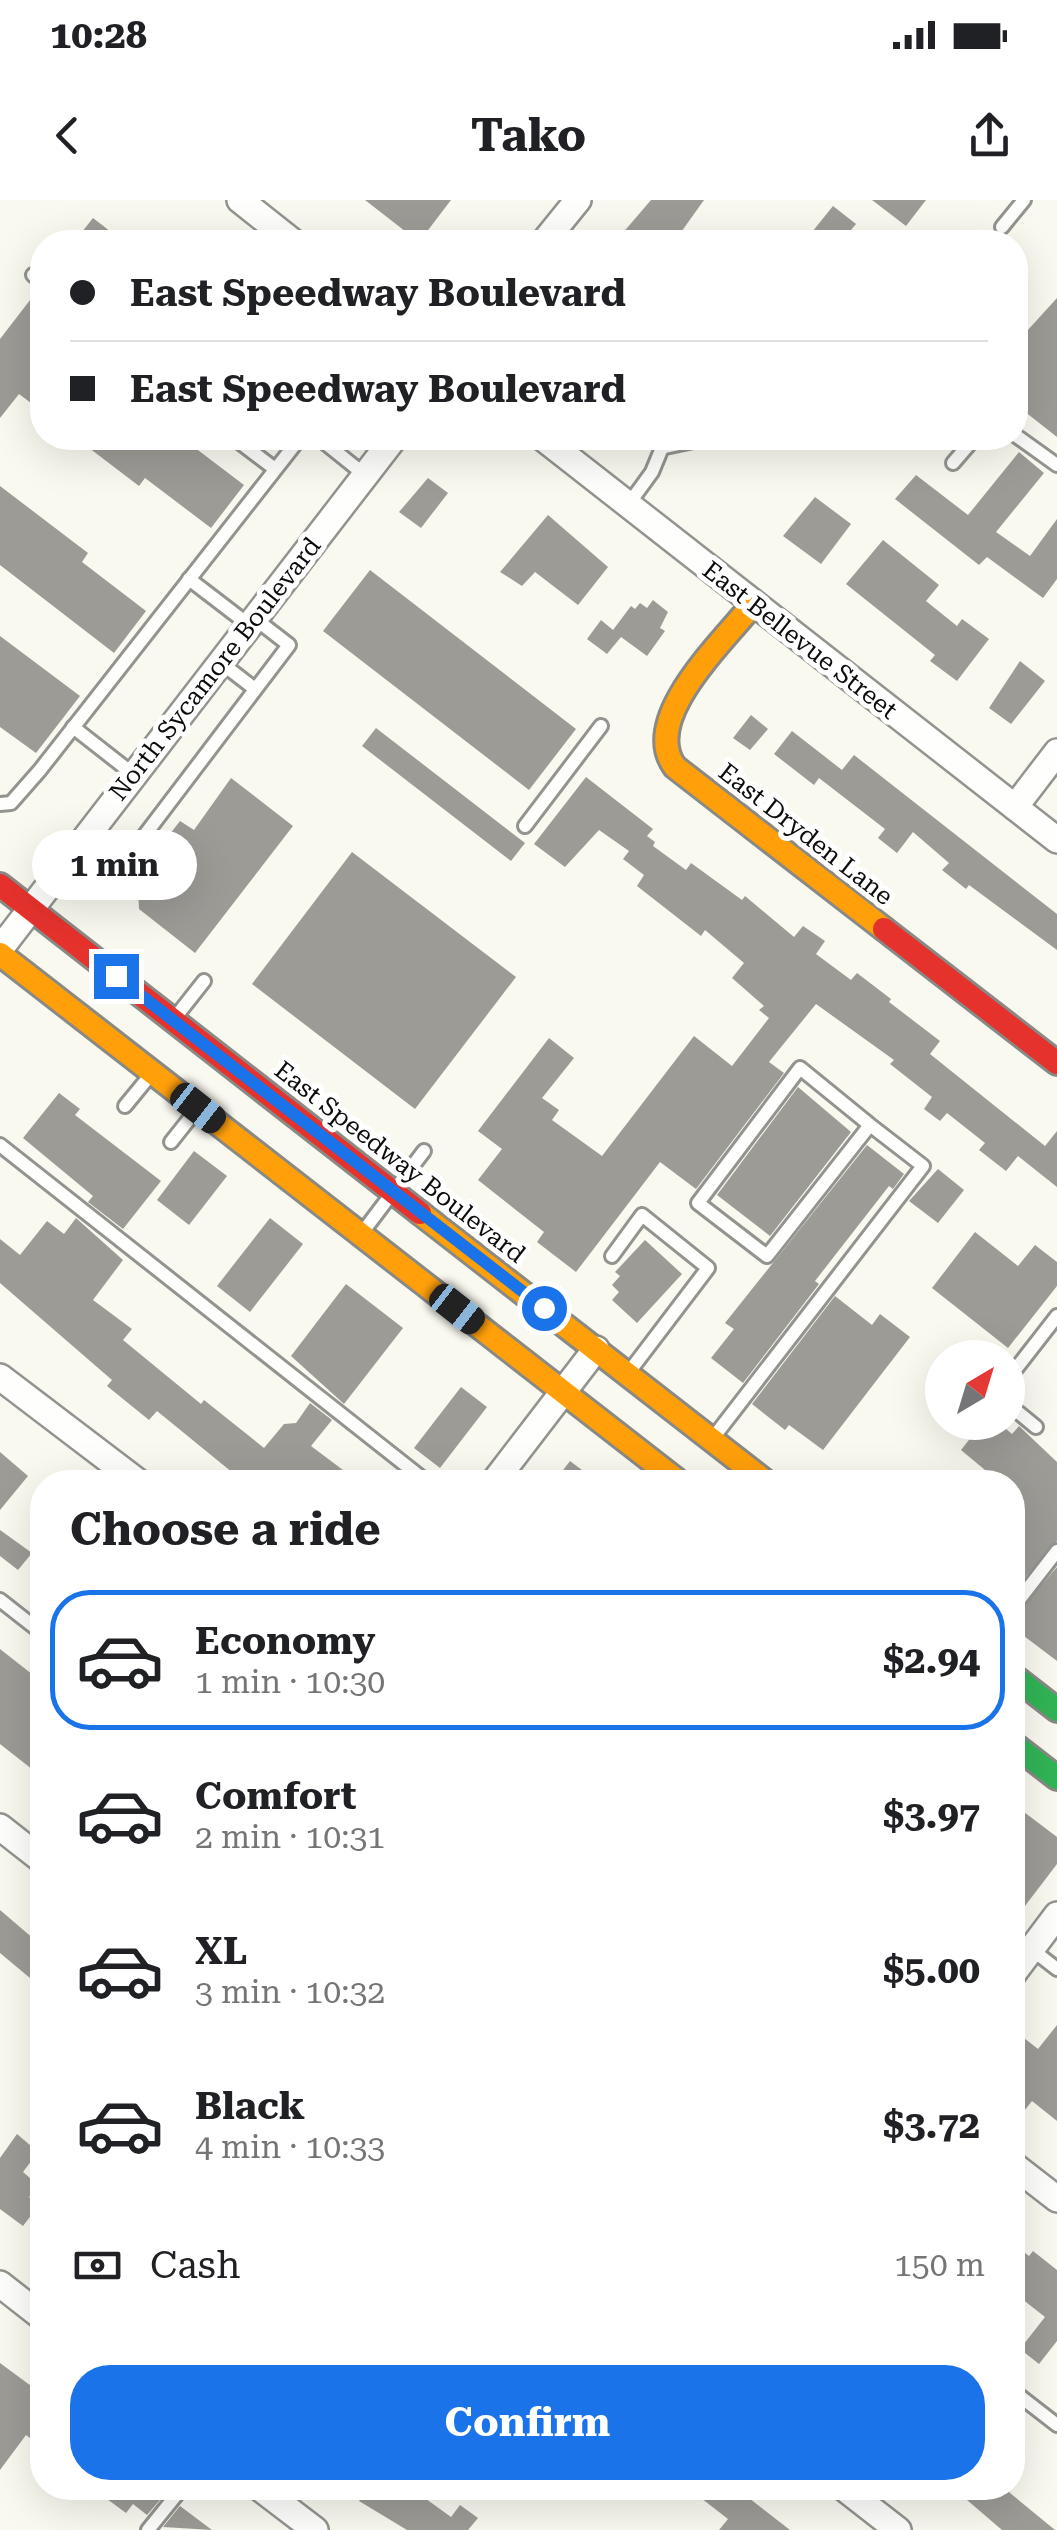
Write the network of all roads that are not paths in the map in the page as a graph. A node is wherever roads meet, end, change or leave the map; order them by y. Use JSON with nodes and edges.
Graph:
{"nodes":[{"id":1,"x":240,"y":200,"type":"edge"},
{"id":2,"x":578,"y":200,"type":"edge"},
{"id":3,"x":1024,"y":200,"type":"edge"},
{"id":4,"x":1002,"y":227,"type":"dead end"},
{"id":5,"x":279,"y":230,"type":"edge"},
{"id":6,"x":554,"y":230,"type":"edge"},
{"id":7,"x":1028,"y":444,"type":"edge"},
{"id":8,"x":250,"y":450,"type":"edge"},
{"id":9,"x":291,"y":450,"type":"edge"},
{"id":10,"x":334,"y":450,"type":"edge"},
{"id":11,"x":385,"y":450,"type":"edge"},
{"id":12,"x":558,"y":450,"type":"edge"},
{"id":13,"x":660,"y":450,"type":"edge"},
{"id":14,"x":965,"y":450,"type":"edge"},
{"id":15,"x":954,"y":463,"type":"dead end"},
{"id":16,"x":1057,"y":464,"type":"edge"},
{"id":17,"x":276,"y":469,"type":"junction"},
{"id":18,"x":365,"y":475,"type":"junction"},
{"id":19,"x":628,"y":505,"type":"junction"},
{"id":20,"x":190,"y":579,"type":"junction"},
{"id":21,"x":753,"y":604,"type":"junction"},
{"id":22,"x":251,"y":622,"type":"junction"},
{"id":23,"x":220,"y":662,"type":"junction"},
{"id":24,"x":255,"y":690,"type":"junction"},
{"id":25,"x":601,"y":726,"type":"dead end"},
{"id":26,"x":74,"y":727,"type":"junction"},
{"id":27,"x":1057,"y":752,"type":"edge"},
{"id":28,"x":133,"y":774,"type":"junction"},
{"id":29,"x":0,"y":804,"type":"edge"},
{"id":30,"x":1015,"y":807,"type":"junction"},
{"id":31,"x":525,"y":826,"type":"dead end"},
{"id":32,"x":83,"y":838,"type":"junction"},
{"id":33,"x":1057,"y":840,"type":"edge"},
{"id":34,"x":0,"y":885,"type":"edge"},
{"id":35,"x":29,"y":908,"type":"junction"},
{"id":36,"x":0,"y":951,"type":"edge"},
{"id":37,"x":204,"y":981,"type":"dead end"},
{"id":38,"x":173,"y":1020,"type":"junction"},
{"id":39,"x":1057,"y":1063,"type":"edge"},
{"id":40,"x":153,"y":1072,"type":"junction"},
{"id":41,"x":125,"y":1106,"type":"dead end"},
{"id":42,"x":198,"y":1108,"type":"junction"},
{"id":43,"x":870,"y":1125,"type":"junction"},
{"id":44,"x":171,"y":1142,"type":"dead end"},
{"id":45,"x":0,"y":1145,"type":"edge"},
{"id":46,"x":424,"y":1151,"type":"dead end"},
{"id":47,"x":393,"y":1192,"type":"junction"},
{"id":48,"x":361,"y":1234,"type":"junction"},
{"id":49,"x":612,"y":1256,"type":"dead end"},
{"id":50,"x":1057,"y":1316,"type":"edge"},
{"id":51,"x":596,"y":1349,"type":"junction"},
{"id":52,"x":1025,"y":1357,"type":"edge"},
{"id":53,"x":628,"y":1374,"type":"junction"},
{"id":54,"x":0,"y":1377,"type":"edge"},
{"id":55,"x":563,"y":1391,"type":"junction"},
{"id":56,"x":1025,"y":1418,"type":"edge"},
{"id":57,"x":1036,"y":1427,"type":"dead end"},
{"id":58,"x":712,"y":1440,"type":"junction"},
{"id":59,"x":122,"y":1470,"type":"edge"},
{"id":60,"x":412,"y":1470,"type":"edge"},
{"id":61,"x":503,"y":1470,"type":"edge"},
{"id":62,"x":665,"y":1470,"type":"edge"},
{"id":63,"x":751,"y":1470,"type":"edge"},
{"id":64,"x":1057,"y":1552,"type":"edge"},
{"id":65,"x":1025,"y":1593,"type":"edge"},
{"id":66,"x":0,"y":1600,"type":"edge"},
{"id":67,"x":30,"y":1624,"type":"edge"},
{"id":68,"x":1025,"y":1685,"type":"edge"},
{"id":69,"x":1057,"y":1710,"type":"edge"},
{"id":70,"x":1025,"y":1754,"type":"edge"},
{"id":71,"x":1057,"y":1778,"type":"edge"},
{"id":72,"x":0,"y":1827,"type":"edge"},
{"id":73,"x":30,"y":1851,"type":"edge"},
{"id":74,"x":1057,"y":1915,"type":"edge"},
{"id":75,"x":1025,"y":1940,"type":"edge"},
{"id":76,"x":1025,"y":1944,"type":"edge"},
{"id":77,"x":1057,"y":1969,"type":"edge"},
{"id":78,"x":1025,"y":2174,"type":"edge"},
{"id":79,"x":1057,"y":2198,"type":"edge"},
{"id":80,"x":0,"y":2284,"type":"edge"},
{"id":81,"x":30,"y":2308,"type":"edge"},
{"id":82,"x":1025,"y":2400,"type":"edge"},
{"id":83,"x":1057,"y":2425,"type":"edge"},
{"id":84,"x":172,"y":2500,"type":"edge"},
{"id":85,"x":276,"y":2500,"type":"edge"},
{"id":86,"x":859,"y":2500,"type":"edge"},
{"id":87,"x":148,"y":2530,"type":"edge"},
{"id":88,"x":315,"y":2530,"type":"edge"},
{"id":89,"x":898,"y":2530,"type":"edge"}],
"edges":[{"from":1,"to":5,"type":"street"},
{"from":2,"to":6,"type":"street"},
{"from":3,"to":4,"type":"lane"},
{"from":7,"to":16,"type":"lane"},
{"from":8,"to":17,"type":"lane"},
{"from":9,"to":17,"type":"lane"},
{"from":10,"to":18,"type":"lane"},
{"from":11,"to":18,"type":"street","name":"North Sycamore Boulevard"},
{"from":12,"to":19,"type":"street","name":"East Bellevue Street"},
{"from":13,"to":19,"type":"lane"},
{"from":14,"to":15,"type":"lane"},
{"from":17,"to":20,"type":"lane"},
{"from":18,"to":22,"type":"street","name":"North Sycamore Boulevard"},
{"from":19,"to":21,"type":"street","name":"East Bellevue Street"},
{"from":20,"to":22,"type":"lane"},
{"from":20,"to":26,"type":"lane"},
{"from":21,"to":30,"type":"street","name":"East Bellevue Street"},
{"from":21,"to":39,"type":"main road","name":"East Dryden Lane"},
{"from":22,"to":23,"type":"street","name":"North Sycamore Boulevard"},
{"from":22,"to":24,"type":"lane"},
{"from":23,"to":24,"type":"lane"},
{"from":23,"to":28,"type":"street","name":"North Sycamore Boulevard"},
{"from":24,"to":32,"type":"lane"},
{"from":25,"to":31,"type":"lane"},
{"from":26,"to":28,"type":"lane"},
{"from":26,"to":29,"type":"lane"},
{"from":27,"to":30,"type":"street"},
{"from":28,"to":32,"type":"street","name":"North Sycamore Boulevard"},
{"from":30,"to":33,"type":"street","name":"East Bellevue Street"},
{"from":32,"to":35,"type":"street","name":"North Sycamore Boulevard"},
{"from":34,"to":35,"type":"main road","name":"East Speedway Boulevard"},
{"from":35,"to":36,"type":"street","name":"North Sycamore Boulevard"},
{"from":35,"to":38,"type":"main road","name":"East Speedway Boulevard"},
{"from":36,"to":40,"type":"main road"},
{"from":37,"to":38,"type":"lane"},
{"from":38,"to":47,"type":"main road","name":"East Speedway Boulevard"},
{"from":40,"to":41,"type":"lane"},
{"from":40,"to":42,"type":"main road"},
{"from":42,"to":44,"type":"lane"},
{"from":42,"to":48,"type":"main road"},
{"from":43,"to":43,"type":"lane"},
{"from":43,"to":58,"type":"lane"},
{"from":45,"to":60,"type":"lane"},
{"from":46,"to":47,"type":"lane"},
{"from":47,"to":48,"type":"lane"},
{"from":47,"to":51,"type":"main road","name":"East Speedway Boulevard"},
{"from":48,"to":55,"type":"main road"},
{"from":49,"to":53,"type":"lane"},
{"from":50,"to":52,"type":"lane"},
{"from":51,"to":53,"type":"main road","name":"East Speedway Boulevard"},
{"from":51,"to":55,"type":"street"},
{"from":53,"to":58,"type":"main road","name":"East Speedway Boulevard"},
{"from":54,"to":59,"type":"street"},
{"from":55,"to":61,"type":"street"},
{"from":55,"to":62,"type":"main road"},
{"from":56,"to":57,"type":"lane"},
{"from":58,"to":63,"type":"main road","name":"East Speedway Boulevard"},
{"from":64,"to":65,"type":"lane"},
{"from":66,"to":67,"type":"lane"},
{"from":68,"to":69,"type":"main road"},
{"from":70,"to":71,"type":"main road"},
{"from":72,"to":73,"type":"street"},
{"from":74,"to":75,"type":"street"},
{"from":76,"to":77,"type":"lane"},
{"from":78,"to":79,"type":"street"},
{"from":80,"to":81,"type":"street"},
{"from":82,"to":83,"type":"lane"},
{"from":84,"to":87,"type":"lane"},
{"from":85,"to":88,"type":"street"},
{"from":86,"to":89,"type":"street"}]}
